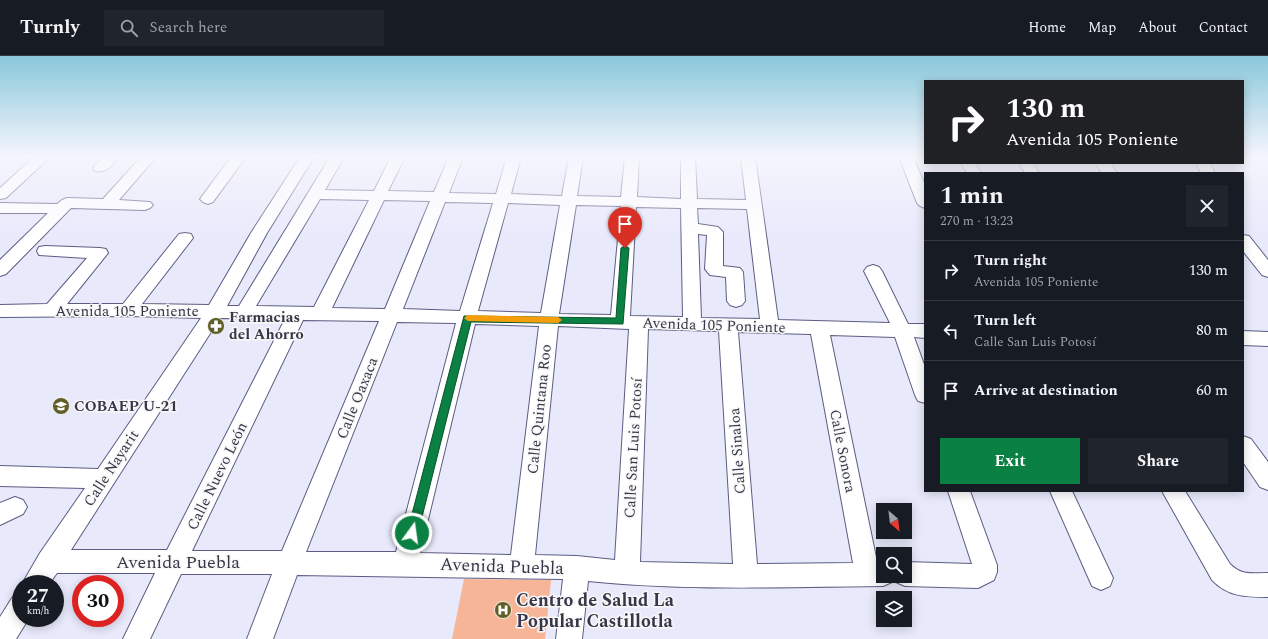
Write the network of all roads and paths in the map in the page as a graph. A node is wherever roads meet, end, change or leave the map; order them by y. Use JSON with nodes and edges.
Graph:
{"nodes":[{"id":1,"x":17,"y":184,"type":"edge"},
{"id":2,"x":125,"y":184,"type":"edge"},
{"id":3,"x":219,"y":184,"type":"edge"},
{"id":4,"x":290,"y":184,"type":"edge"},
{"id":5,"x":321,"y":184,"type":"edge"},
{"id":6,"x":385,"y":184,"type":"edge"},
{"id":7,"x":446,"y":184,"type":"edge"},
{"id":8,"x":506,"y":184,"type":"edge"},
{"id":9,"x":571,"y":184,"type":"edge"},
{"id":10,"x":630,"y":184,"type":"edge"},
{"id":11,"x":689,"y":184,"type":"edge"},
{"id":12,"x":751,"y":184,"type":"edge"},
{"id":13,"x":917,"y":184,"type":"edge"},
{"id":14,"x":315,"y":194,"type":"junction"},
{"id":15,"x":379,"y":196,"type":"junction"},
{"id":16,"x":441,"y":197,"type":"junction"},
{"id":17,"x":208,"y":199,"type":"dead end"},
{"id":18,"x":502,"y":199,"type":"junction"},
{"id":19,"x":568,"y":200,"type":"junction"},
{"id":20,"x":1,"y":201,"type":"edge"},
{"id":21,"x":924,"y":201,"type":"edge"},
{"id":22,"x":628,"y":202,"type":"junction"},
{"id":23,"x":689,"y":203,"type":"junction"},
{"id":24,"x":107,"y":204,"type":"junction"},
{"id":25,"x":754,"y":204,"type":"junction"},
{"id":26,"x":145,"y":205,"type":"dead end"},
{"id":27,"x":64,"y":206,"type":"junction"},
{"id":28,"x":690,"y":229,"type":"junction"},
{"id":29,"x":185,"y":238,"type":"dead end"},
{"id":30,"x":1244,"y":241,"type":"edge"},
{"id":31,"x":45,"y":251,"type":"dead end"},
{"id":32,"x":0,"y":270,"type":"edge"},
{"id":33,"x":873,"y":270,"type":"dead end"},
{"id":34,"x":1268,"y":271,"type":"edge"},
{"id":35,"x":736,"y":301,"type":"dead end"},
{"id":36,"x":0,"y":310,"type":"edge"},
{"id":37,"x":128,"y":310,"type":"junction"},
{"id":38,"x":52,"y":311,"type":"junction"},
{"id":39,"x":215,"y":311,"type":"junction"},
{"id":40,"x":244,"y":312,"type":"junction"},
{"id":41,"x":297,"y":314,"type":"junction"},
{"id":42,"x":320,"y":314,"type":"junction"},
{"id":43,"x":392,"y":315,"type":"junction"},
{"id":44,"x":467,"y":318,"type":"junction"},
{"id":45,"x":549,"y":320,"type":"junction"},
{"id":46,"x":630,"y":322,"type":"junction"},
{"id":47,"x":692,"y":324,"type":"junction"},
{"id":48,"x":728,"y":325,"type":"junction"},
{"id":49,"x":770,"y":327,"type":"junction"},
{"id":50,"x":818,"y":328,"type":"junction"},
{"id":51,"x":902,"y":330,"type":"junction"},
{"id":52,"x":924,"y":331,"type":"edge"},
{"id":53,"x":924,"y":392,"type":"edge"},
{"id":54,"x":1244,"y":446,"type":"edge"},
{"id":55,"x":0,"y":476,"type":"edge"},
{"id":56,"x":104,"y":479,"type":"junction"},
{"id":57,"x":1268,"y":480,"type":"edge"},
{"id":58,"x":959,"y":492,"type":"edge"},
{"id":59,"x":1061,"y":492,"type":"edge"},
{"id":60,"x":1174,"y":492,"type":"edge"},
{"id":61,"x":50,"y":561,"type":"junction"},
{"id":62,"x":174,"y":561,"type":"junction"},
{"id":63,"x":289,"y":563,"type":"junction"},
{"id":64,"x":404,"y":564,"type":"junction"},
{"id":65,"x":522,"y":567,"type":"junction"},
{"id":66,"x":576,"y":568,"type":"junction"},
{"id":67,"x":627,"y":573,"type":"junction"},
{"id":68,"x":875,"y":573,"type":"edge"},
{"id":69,"x":912,"y":574,"type":"edge"},
{"id":70,"x":41,"y":575,"type":"edge"},
{"id":71,"x":746,"y":576,"type":"junction"},
{"id":72,"x":1100,"y":578,"type":"dead end"},
{"id":73,"x":1268,"y":585,"type":"edge"},
{"id":74,"x":12,"y":621,"type":"edge"},
{"id":75,"x":1,"y":639,"type":"edge"},
{"id":76,"x":136,"y":639,"type":"edge"},
{"id":77,"x":260,"y":639,"type":"edge"},
{"id":78,"x":569,"y":639,"type":"edge"}],
"edges":[{"from":1,"to":20,"type":"street"},
{"from":2,"to":24,"type":"street"},
{"from":3,"to":17,"type":"street"},
{"from":4,"to":39,"type":"street","name":"Calle Nayarit"},
{"from":5,"to":14,"type":"street"},
{"from":6,"to":15,"type":"street"},
{"from":7,"to":16,"type":"street","name":"Calle Oaxaca"},
{"from":8,"to":18,"type":"street"},
{"from":9,"to":19,"type":"street","name":"Calle Quintana Roo"},
{"from":10,"to":22,"type":"street","name":"Calle San Luis Potosí"},
{"from":11,"to":23,"type":"street"},
{"from":12,"to":25,"type":"street"},
{"from":13,"to":21,"type":"street"},
{"from":14,"to":15,"type":"street"},
{"from":14,"to":40,"type":"street"},
{"from":15,"to":16,"type":"street"},
{"from":15,"to":42,"type":"street"},
{"from":16,"to":18,"type":"street"},
{"from":16,"to":43,"type":"street","name":"Calle Oaxaca"},
{"from":18,"to":19,"type":"street"},
{"from":18,"to":44,"type":"street"},
{"from":19,"to":22,"type":"street"},
{"from":19,"to":45,"type":"street","name":"Calle Quintana Roo"},
{"from":20,"to":27,"type":"street"},
{"from":22,"to":23,"type":"street"},
{"from":22,"to":46,"type":"street","name":"Calle San Luis Potosí"},
{"from":23,"to":25,"type":"street"},
{"from":23,"to":28,"type":"street"},
{"from":24,"to":26,"type":"street"},
{"from":24,"to":27,"type":"street"},
{"from":25,"to":49,"type":"street"},
{"from":27,"to":32,"type":"street"},
{"from":28,"to":35,"type":"street"},
{"from":28,"to":47,"type":"street"},
{"from":29,"to":37,"type":"street"},
{"from":30,"to":34,"type":"street"},
{"from":31,"to":38,"type":"street"},
{"from":33,"to":51,"type":"street"},
{"from":36,"to":38,"type":"street","name":"Avenida 105 Poniente"},
{"from":37,"to":38,"type":"street","name":"Avenida 105 Poniente"},
{"from":37,"to":39,"type":"street","name":"Avenida 105 Poniente"},
{"from":39,"to":40,"type":"street","name":"Avenida 105 Poniente"},
{"from":39,"to":56,"type":"street","name":"Calle Nayarit"},
{"from":40,"to":41,"type":"street","name":"Avenida 105 Poniente"},
{"from":41,"to":42,"type":"street","name":"Avenida 105 Poniente"},
{"from":41,"to":62,"type":"street","name":"Calle Nuevo León"},
{"from":42,"to":43,"type":"street","name":"Avenida 105 Poniente"},
{"from":43,"to":44,"type":"street","name":"Avenida 105 Poniente"},
{"from":43,"to":63,"type":"street","name":"Calle Oaxaca"},
{"from":44,"to":45,"type":"street","name":"Avenida 105 Poniente"},
{"from":44,"to":64,"type":"street"},
{"from":45,"to":46,"type":"street","name":"Avenida 105 Poniente"},
{"from":45,"to":65,"type":"street","name":"Calle Quintana Roo"},
{"from":46,"to":47,"type":"street","name":"Avenida 105 Poniente"},
{"from":46,"to":67,"type":"street","name":"Calle San Luis Potosí"},
{"from":47,"to":48,"type":"street","name":"Avenida 105 Poniente"},
{"from":48,"to":49,"type":"street","name":"Avenida 105 Poniente"},
{"from":48,"to":71,"type":"street","name":"Calle Sinaloa"},
{"from":49,"to":50,"type":"street","name":"Avenida 105 Poniente"},
{"from":50,"to":51,"type":"street","name":"Avenida 105 Poniente"},
{"from":50,"to":68,"type":"street","name":"Calle Sonora"},
{"from":51,"to":52,"type":"street","name":"Avenida 105 Poniente"},
{"from":51,"to":53,"type":"street"},
{"from":54,"to":57,"type":"street"},
{"from":55,"to":56,"type":"street"},
{"from":56,"to":61,"type":"street","name":"Calle Nayarit"},
{"from":58,"to":69,"type":"street"},
{"from":59,"to":72,"type":"street"},
{"from":60,"to":73,"type":"street"},
{"from":61,"to":62,"type":"street","name":"Avenida Puebla"},
{"from":61,"to":70,"type":"street","name":"Calle Nayarit"},
{"from":62,"to":63,"type":"street","name":"Avenida Puebla"},
{"from":62,"to":76,"type":"street","name":"Calle Nuevo León"},
{"from":63,"to":64,"type":"street","name":"Avenida Puebla"},
{"from":63,"to":77,"type":"street","name":"Calle Oaxaca"},
{"from":64,"to":65,"type":"street","name":"Avenida Puebla"},
{"from":65,"to":66,"type":"street","name":"Avenida Puebla"},
{"from":66,"to":67,"type":"street","name":"Avenida Puebla"},
{"from":66,"to":78,"type":"street"},
{"from":67,"to":71,"type":"street","name":"Avenida Puebla"},
{"from":68,"to":71,"type":"street","name":"Avenida Puebla"},
{"from":74,"to":75,"type":"street"}]}
